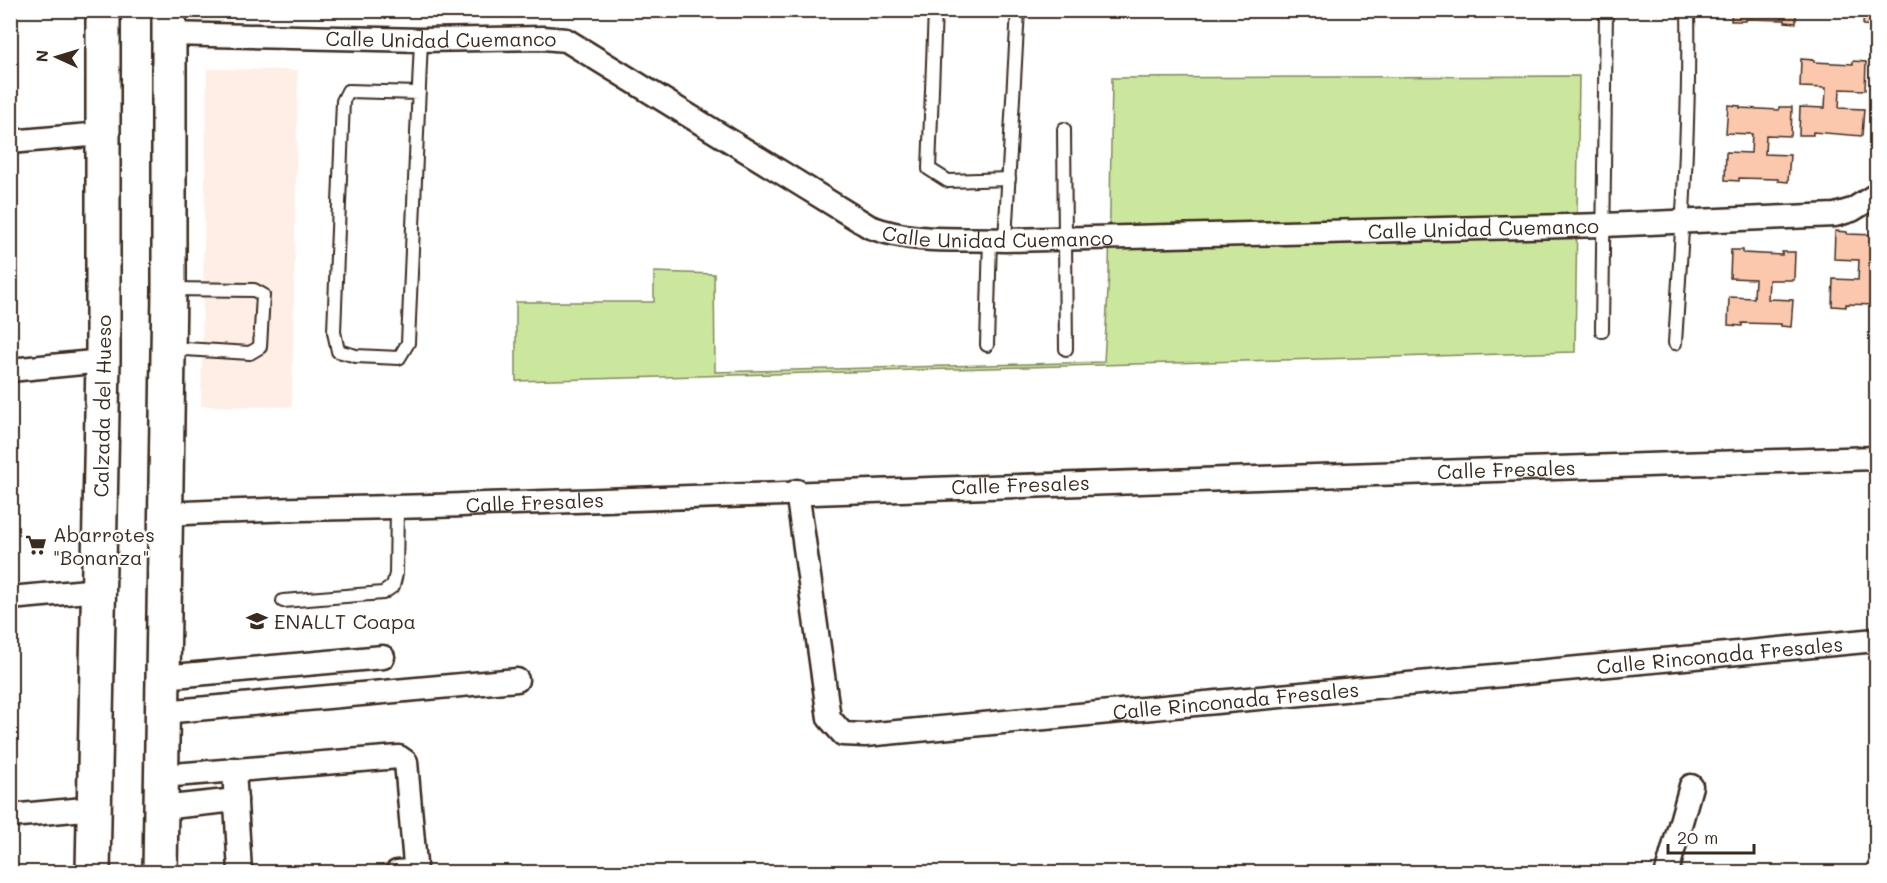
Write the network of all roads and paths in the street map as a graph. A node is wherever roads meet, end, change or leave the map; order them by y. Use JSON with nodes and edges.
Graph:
{"nodes":[{"id":1,"x":103,"y":10,"type":"edge"},
{"id":2,"x":935,"y":10,"type":"edge"},
{"id":3,"x":1018,"y":10,"type":"edge"},
{"id":4,"x":1606,"y":10,"type":"edge"},
{"id":5,"x":1688,"y":10,"type":"edge"},
{"id":6,"x":169,"y":22,"type":"edge"},
{"id":7,"x":421,"y":40,"type":"junction"},
{"id":8,"x":419,"y":93,"type":"junction"},
{"id":9,"x":1064,"y":129,"type":"dead end"},
{"id":10,"x":102,"y":134,"type":"junction"},
{"id":11,"x":10,"y":142,"type":"edge"},
{"id":12,"x":1009,"y":179,"type":"junction"},
{"id":13,"x":1876,"y":195,"type":"edge"},
{"id":14,"x":1683,"y":221,"type":"junction"},
{"id":15,"x":1604,"y":225,"type":"junction"},
{"id":16,"x":1065,"y":237,"type":"junction"},
{"id":17,"x":997,"y":240,"type":"junction"},
{"id":18,"x":169,"y":289,"type":"junction"},
{"id":19,"x":1602,"y":332,"type":"dead end"},
{"id":20,"x":1676,"y":343,"type":"dead end"},
{"id":21,"x":987,"y":345,"type":"dead end"},
{"id":22,"x":167,"y":348,"type":"junction"},
{"id":23,"x":1066,"y":349,"type":"dead end"},
{"id":24,"x":103,"y":362,"type":"junction"},
{"id":25,"x":10,"y":370,"type":"edge"},
{"id":26,"x":1876,"y":458,"type":"edge"},
{"id":27,"x":797,"y":491,"type":"junction"},
{"id":28,"x":397,"y":508,"type":"junction"},
{"id":29,"x":166,"y":514,"type":"junction"},
{"id":30,"x":99,"y":590,"type":"junction"},
{"id":31,"x":10,"y":598,"type":"edge"},
{"id":32,"x":283,"y":601,"type":"dead end"},
{"id":33,"x":1876,"y":640,"type":"edge"},
{"id":34,"x":383,"y":657,"type":"dead end"},
{"id":35,"x":163,"y":677,"type":"junction"},
{"id":36,"x":517,"y":680,"type":"dead end"},
{"id":37,"x":162,"y":712,"type":"junction"},
{"id":38,"x":234,"y":769,"type":"junction"},
{"id":39,"x":1691,"y":786,"type":"dead end"},
{"id":40,"x":161,"y":792,"type":"junction"},
{"id":41,"x":236,"y":800,"type":"junction"},
{"id":42,"x":95,"y":808,"type":"junction"},
{"id":43,"x":10,"y":816,"type":"edge"},
{"id":44,"x":93,"y":873,"type":"edge"},
{"id":45,"x":160,"y":873,"type":"edge"},
{"id":46,"x":240,"y":873,"type":"edge"},
{"id":47,"x":397,"y":873,"type":"edge"},
{"id":48,"x":1666,"y":873,"type":"edge"}],
"edges":[{"from":1,"to":10,"type":"main road","name":"Calzada del Hueso"},
{"from":2,"to":12,"type":"lane"},
{"from":3,"to":12,"type":"lane"},
{"from":4,"to":15,"type":"lane"},
{"from":5,"to":14,"type":"lane"},
{"from":6,"to":7,"type":"street","name":"Calle Unidad Cuemanco"},
{"from":6,"to":18,"type":"main road"},
{"from":7,"to":8,"type":"lane"},
{"from":7,"to":17,"type":"street","name":"Calle Unidad Cuemanco"},
{"from":8,"to":8,"type":"lane"},
{"from":9,"to":16,"type":"lane"},
{"from":10,"to":11,"type":"street"},
{"from":10,"to":24,"type":"main road","name":"Calzada del Hueso"},
{"from":12,"to":17,"type":"lane"},
{"from":13,"to":14,"type":"street","name":"Calle Unidad Cuemanco"},
{"from":14,"to":15,"type":"street","name":"Calle Unidad Cuemanco"},
{"from":14,"to":20,"type":"lane"},
{"from":15,"to":16,"type":"street","name":"Calle Unidad Cuemanco"},
{"from":15,"to":19,"type":"lane"},
{"from":16,"to":17,"type":"street","name":"Calle Unidad Cuemanco"},
{"from":16,"to":23,"type":"lane"},
{"from":17,"to":21,"type":"lane"},
{"from":18,"to":22,"type":"main road"},
{"from":18,"to":22,"type":"lane"},
{"from":22,"to":29,"type":"main road"},
{"from":24,"to":25,"type":"street"},
{"from":24,"to":30,"type":"main road","name":"Calzada del Hueso"},
{"from":26,"to":27,"type":"street","name":"Calle Fresales"},
{"from":27,"to":28,"type":"street","name":"Calle Fresales"},
{"from":27,"to":33,"type":"street","name":"Calle Rinconada Fresales"},
{"from":28,"to":29,"type":"street","name":"Calle Fresales"},
{"from":28,"to":32,"type":"lane"},
{"from":29,"to":35,"type":"main road"},
{"from":30,"to":31,"type":"street"},
{"from":30,"to":42,"type":"main road","name":"Calzada del Hueso"},
{"from":34,"to":35,"type":"street"},
{"from":35,"to":37,"type":"main road"},
{"from":36,"to":37,"type":"street"},
{"from":37,"to":40,"type":"main road"},
{"from":38,"to":40,"type":"street"},
{"from":38,"to":41,"type":"street"},
{"from":38,"to":47,"type":"street"},
{"from":39,"to":48,"type":"street"},
{"from":40,"to":41,"type":"street"},
{"from":40,"to":45,"type":"main road"},
{"from":41,"to":46,"type":"street"},
{"from":42,"to":43,"type":"street"},
{"from":42,"to":44,"type":"main road","name":"Calzada del Hueso"}]}
